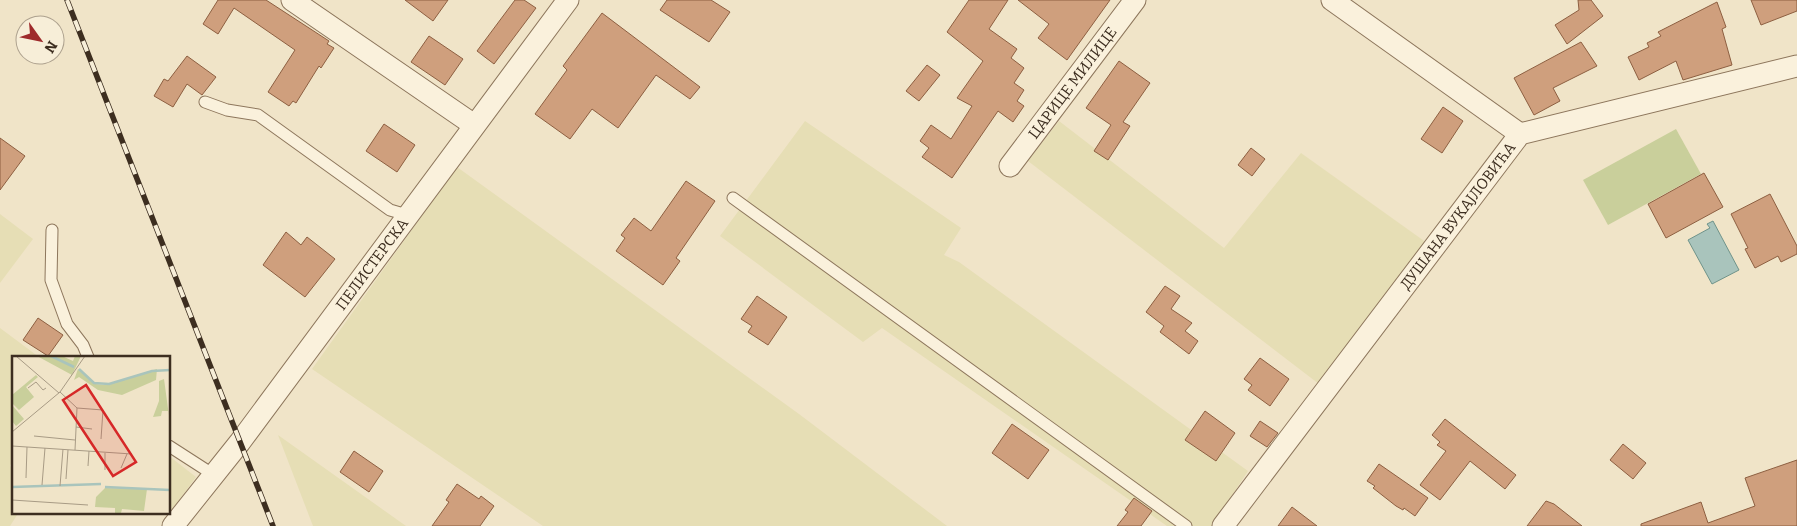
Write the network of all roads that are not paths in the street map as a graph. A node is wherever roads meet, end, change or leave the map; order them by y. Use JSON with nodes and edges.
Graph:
{"nodes":[{"id":1,"x":292,"y":0,"type":"edge"},
{"id":2,"x":568,"y":0,"type":"edge"},
{"id":3,"x":1135,"y":0,"type":"edge"},
{"id":4,"x":1332,"y":0,"type":"edge"},
{"id":5,"x":1797,"y":66,"type":"edge"},
{"id":6,"x":205,"y":102,"type":"dead end"},
{"id":7,"x":474,"y":125,"type":"junction"},
{"id":8,"x":1520,"y":134,"type":"junction"},
{"id":9,"x":1010,"y":166,"type":"dead end"},
{"id":10,"x":733,"y":198,"type":"dead end"},
{"id":11,"x":407,"y":215,"type":"junction"},
{"id":12,"x":52,"y":230,"type":"dead end"},
{"id":13,"x":88,"y":356,"type":"edge"},
{"id":14,"x":170,"y":447,"type":"edge"},
{"id":15,"x":214,"y":475,"type":"junction"},
{"id":16,"x":173,"y":526,"type":"edge"},
{"id":17,"x":1186,"y":526,"type":"edge"},
{"id":18,"x":1223,"y":526,"type":"edge"}],
"edges":[{"from":1,"to":7,"type":"street"},
{"from":2,"to":7,"type":"street","name":"ПЕЛИСТЕРСКА"},
{"from":3,"to":9,"type":"street","name":"ЦАРИЦЕ МИЛИЦЕ"},
{"from":4,"to":8,"type":"street"},
{"from":5,"to":8,"type":"street","name":"ДУШАНА ВУКАЈЛОВИЋА"},
{"from":6,"to":11,"type":"lane"},
{"from":7,"to":11,"type":"street","name":"ПЕЛИСТЕРСКА"},
{"from":8,"to":18,"type":"street","name":"ДУШАНА ВУКАЈЛОВИЋА"},
{"from":10,"to":17,"type":"lane"},
{"from":11,"to":15,"type":"street","name":"ПЕЛИСТЕРСКА"},
{"from":12,"to":13,"type":"lane"},
{"from":14,"to":15,"type":"lane"},
{"from":15,"to":16,"type":"street","name":"ПЕЛИСТЕРСКА"}]}
